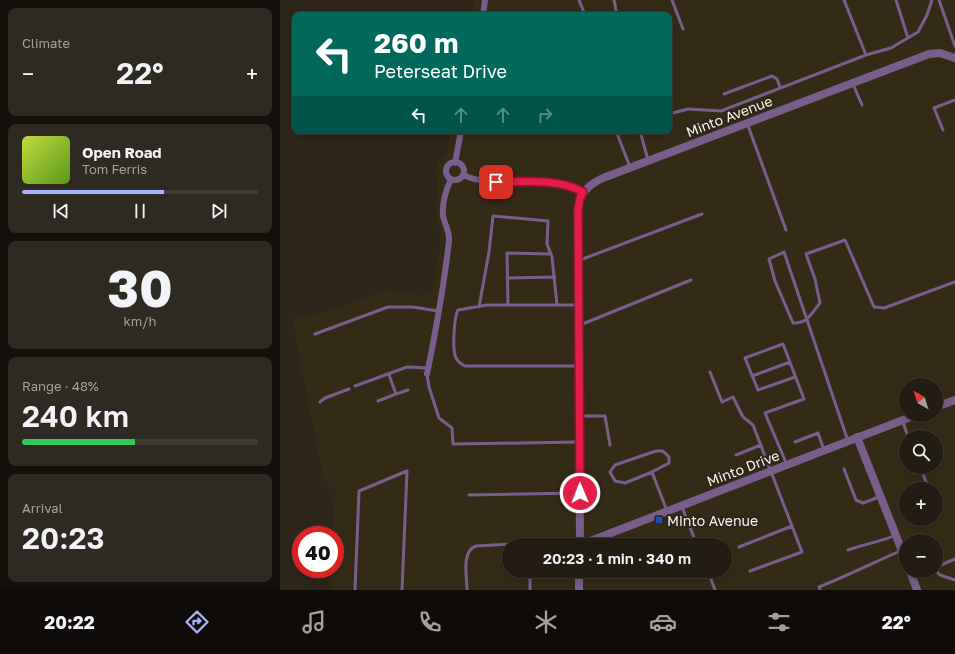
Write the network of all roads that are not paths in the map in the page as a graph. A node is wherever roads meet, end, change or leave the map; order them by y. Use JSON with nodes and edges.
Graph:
{"nodes":[{"id":1,"x":485,"y":0,"type":"edge"},
{"id":2,"x":579,"y":0,"type":"edge"},
{"id":3,"x":614,"y":0,"type":"edge"},
{"id":4,"x":672,"y":0,"type":"edge"},
{"id":5,"x":844,"y":0,"type":"edge"},
{"id":6,"x":896,"y":0,"type":"edge"},
{"id":7,"x":932,"y":0,"type":"edge"},
{"id":8,"x":939,"y":0,"type":"edge"},
{"id":9,"x":483,"y":12,"type":"edge"},
{"id":10,"x":583,"y":12,"type":"edge"},
{"id":11,"x":616,"y":12,"type":"edge"},
{"id":12,"x":683,"y":29,"type":"dead end"},
{"id":13,"x":908,"y":38,"type":"junction"},
{"id":14,"x":955,"y":46,"type":"edge"},
{"id":15,"x":866,"y":55,"type":"junction"},
{"id":16,"x":953,"y":57,"type":"edge"},
{"id":17,"x":852,"y":84,"type":"junction"},
{"id":18,"x":780,"y":88,"type":"junction"},
{"id":19,"x":724,"y":94,"type":"dead end"},
{"id":20,"x":955,"y":100,"type":"edge"},
{"id":21,"x":862,"y":105,"type":"dead end"},
{"id":22,"x":672,"y":113,"type":"edge"},
{"id":23,"x":747,"y":123,"type":"junction"},
{"id":24,"x":943,"y":130,"type":"dead end"},
{"id":25,"x":460,"y":134,"type":"edge"},
{"id":26,"x":617,"y":134,"type":"edge"},
{"id":27,"x":641,"y":134,"type":"edge"},
{"id":28,"x":648,"y":160,"type":"junction"},
{"id":29,"x":455,"y":163,"type":"junction"},
{"id":30,"x":630,"y":168,"type":"junction"},
{"id":31,"x":463,"y":176,"type":"junction"},
{"id":32,"x":451,"y":179,"type":"junction"},
{"id":33,"x":583,"y":192,"type":"junction"},
{"id":34,"x":702,"y":214,"type":"dead end"},
{"id":35,"x":786,"y":230,"type":"dead end"},
{"id":36,"x":551,"y":254,"type":"junction"},
{"id":37,"x":578,"y":261,"type":"junction"},
{"id":38,"x":555,"y":277,"type":"junction"},
{"id":39,"x":507,"y":278,"type":"junction"},
{"id":40,"x":691,"y":280,"type":"dead end"},
{"id":41,"x":955,"y":282,"type":"edge"},
{"id":42,"x":508,"y":305,"type":"junction"},
{"id":43,"x":557,"y":305,"type":"junction"},
{"id":44,"x":578,"y":305,"type":"junction"},
{"id":45,"x":479,"y":307,"type":"junction"},
{"id":46,"x":438,"y":311,"type":"junction"},
{"id":47,"x":807,"y":320,"type":"junction"},
{"id":48,"x":579,"y":326,"type":"junction"},
{"id":49,"x":315,"y":334,"type":"dead end"},
{"id":50,"x":790,"y":362,"type":"junction"},
{"id":51,"x":578,"y":366,"type":"junction"},
{"id":52,"x":428,"y":371,"type":"junction"},
{"id":53,"x":710,"y":372,"type":"dead end"},
{"id":54,"x":389,"y":374,"type":"junction"},
{"id":55,"x":752,"y":376,"type":"junction"},
{"id":56,"x":795,"y":377,"type":"junction"},
{"id":57,"x":355,"y":386,"type":"dead end"},
{"id":58,"x":349,"y":389,"type":"dead end"},
{"id":59,"x":408,"y":390,"type":"dead end"},
{"id":60,"x":396,"y":394,"type":"junction"},
{"id":61,"x":955,"y":400,"type":"edge"},
{"id":62,"x":378,"y":401,"type":"dead end"},
{"id":63,"x":320,"y":402,"type":"dead end"},
{"id":64,"x":943,"y":404,"type":"edge"},
{"id":65,"x":580,"y":416,"type":"junction"},
{"id":66,"x":899,"y":421,"type":"edge"},
{"id":67,"x":858,"y":437,"type":"junction"},
{"id":68,"x":848,"y":441,"type":"junction"},
{"id":69,"x":579,"y":442,"type":"junction"},
{"id":70,"x":795,"y":442,"type":"dead end"},
{"id":71,"x":610,"y":445,"type":"dead end"},
{"id":72,"x":761,"y":445,"type":"junction"},
{"id":73,"x":824,"y":450,"type":"junction"},
{"id":74,"x":736,"y":454,"type":"dead end"},
{"id":75,"x":787,"y":465,"type":"junction"},
{"id":76,"x":844,"y":469,"type":"dead end"},
{"id":77,"x":771,"y":471,"type":"junction"},
{"id":78,"x":652,"y":472,"type":"junction"},
{"id":79,"x":580,"y":493,"type":"junction"},
{"id":80,"x":469,"y":495,"type":"dead end"},
{"id":81,"x":881,"y":497,"type":"junction"},
{"id":82,"x":682,"y":506,"type":"junction"},
{"id":83,"x":667,"y":511,"type":"junction"},
{"id":84,"x":792,"y":526,"type":"junction"},
{"id":85,"x":896,"y":535,"type":"junction"},
{"id":86,"x":580,"y":538,"type":"edge"},
{"id":87,"x":594,"y":538,"type":"edge"},
{"id":88,"x":694,"y":538,"type":"edge"},
{"id":89,"x":899,"y":544,"type":"edge"},
{"id":90,"x":502,"y":545,"type":"edge"},
{"id":91,"x":739,"y":547,"type":"dead end"},
{"id":92,"x":848,"y":550,"type":"dead end"},
{"id":93,"x":899,"y":551,"type":"edge"},
{"id":94,"x":955,"y":559,"type":"edge"},
{"id":95,"x":943,"y":564,"type":"edge"},
{"id":96,"x":750,"y":571,"type":"dead end"},
{"id":97,"x":943,"y":576,"type":"edge"},
{"id":98,"x":530,"y":578,"type":"edge"},
{"id":99,"x":579,"y":578,"type":"edge"},
{"id":100,"x":711,"y":578,"type":"edge"},
{"id":101,"x":913,"y":578,"type":"edge"},
{"id":102,"x":955,"y":580,"type":"edge"},
{"id":103,"x":355,"y":590,"type":"edge"},
{"id":104,"x":402,"y":590,"type":"edge"},
{"id":105,"x":467,"y":590,"type":"edge"},
{"id":106,"x":530,"y":590,"type":"edge"},
{"id":107,"x":579,"y":590,"type":"edge"},
{"id":108,"x":715,"y":590,"type":"edge"},
{"id":109,"x":820,"y":590,"type":"edge"},
{"id":110,"x":917,"y":590,"type":"edge"}],
"edges":[{"from":1,"to":9,"type":"street"},
{"from":2,"to":10,"type":"lane"},
{"from":3,"to":11,"type":"lane"},
{"from":4,"to":12,"type":"lane"},
{"from":5,"to":15,"type":"lane"},
{"from":6,"to":13,"type":"lane"},
{"from":7,"to":13,"type":"lane"},
{"from":8,"to":14,"type":"lane"},
{"from":13,"to":15,"type":"lane"},
{"from":15,"to":18,"type":"lane"},
{"from":16,"to":17,"type":"street","name":"Minto Avenue"},
{"from":17,"to":21,"type":"lane"},
{"from":17,"to":23,"type":"street","name":"Minto Avenue"},
{"from":18,"to":19,"type":"lane"},
{"from":18,"to":22,"type":"lane"},
{"from":20,"to":24,"type":"lane"},
{"from":23,"to":28,"type":"street","name":"Minto Avenue"},
{"from":23,"to":35,"type":"lane"},
{"from":25,"to":29,"type":"street"},
{"from":26,"to":30,"type":"lane"},
{"from":27,"to":28,"type":"lane"},
{"from":28,"to":30,"type":"street","name":"Minto Avenue"},
{"from":29,"to":31,"type":"street"},
{"from":29,"to":32,"type":"street"},
{"from":30,"to":33,"type":"street","name":"Minto Avenue"},
{"from":31,"to":32,"type":"street"},
{"from":31,"to":33,"type":"street"},
{"from":32,"to":46,"type":"street"},
{"from":33,"to":37,"type":"street"},
{"from":34,"to":37,"type":"lane"},
{"from":36,"to":38,"type":"lane"},
{"from":36,"to":39,"type":"lane"},
{"from":36,"to":45,"type":"lane"},
{"from":37,"to":44,"type":"street"},
{"from":38,"to":39,"type":"lane"},
{"from":38,"to":43,"type":"lane"},
{"from":39,"to":42,"type":"lane"},
{"from":40,"to":48,"type":"lane"},
{"from":41,"to":47,"type":"lane"},
{"from":42,"to":43,"type":"lane"},
{"from":42,"to":45,"type":"lane"},
{"from":43,"to":44,"type":"lane"},
{"from":44,"to":48,"type":"street"},
{"from":45,"to":51,"type":"lane"},
{"from":46,"to":49,"type":"lane"},
{"from":46,"to":52,"type":"street"},
{"from":47,"to":47,"type":"lane"},
{"from":47,"to":68,"type":"lane"},
{"from":48,"to":51,"type":"street"},
{"from":50,"to":55,"type":"lane"},
{"from":50,"to":55,"type":"lane"},
{"from":50,"to":56,"type":"lane"},
{"from":51,"to":65,"type":"street"},
{"from":52,"to":54,"type":"lane"},
{"from":52,"to":69,"type":"lane"},
{"from":53,"to":72,"type":"lane"},
{"from":54,"to":57,"type":"lane"},
{"from":54,"to":60,"type":"lane"},
{"from":55,"to":56,"type":"lane"},
{"from":56,"to":75,"type":"lane"},
{"from":58,"to":63,"type":"lane"},
{"from":59,"to":60,"type":"lane"},
{"from":60,"to":62,"type":"lane"},
{"from":61,"to":64,"type":"street"},
{"from":65,"to":69,"type":"street"},
{"from":65,"to":71,"type":"lane"},
{"from":66,"to":67,"type":"street","name":"Minto Drive"},
{"from":67,"to":68,"type":"street","name":"Minto Drive"},
{"from":67,"to":81,"type":"street"},
{"from":68,"to":73,"type":"street","name":"Minto Drive"},
{"from":69,"to":79,"type":"street"},
{"from":70,"to":73,"type":"lane"},
{"from":72,"to":74,"type":"lane"},
{"from":72,"to":77,"type":"lane"},
{"from":73,"to":75,"type":"street","name":"Minto Drive"},
{"from":75,"to":77,"type":"street","name":"Minto Drive"},
{"from":76,"to":81,"type":"lane"},
{"from":77,"to":82,"type":"street","name":"Minto Drive"},
{"from":77,"to":84,"type":"lane"},
{"from":78,"to":78,"type":"lane"},
{"from":78,"to":83,"type":"lane"},
{"from":79,"to":80,"type":"lane"},
{"from":79,"to":86,"type":"street"},
{"from":81,"to":85,"type":"street"},
{"from":82,"to":83,"type":"street","name":"Minto Drive"},
{"from":82,"to":88,"type":"lane"},
{"from":83,"to":87,"type":"street","name":"Minto Drive"},
{"from":84,"to":91,"type":"lane"},
{"from":84,"to":96,"type":"lane"},
{"from":85,"to":89,"type":"street"},
{"from":85,"to":92,"type":"lane"},
{"from":90,"to":105,"type":"lane"},
{"from":93,"to":109,"type":"lane"},
{"from":94,"to":95,"type":"lane"},
{"from":97,"to":102,"type":"lane"},
{"from":98,"to":106,"type":"lane"},
{"from":99,"to":107,"type":"street"},
{"from":100,"to":108,"type":"lane"},
{"from":101,"to":110,"type":"street"},
{"from":103,"to":104,"type":"lane"}]}
